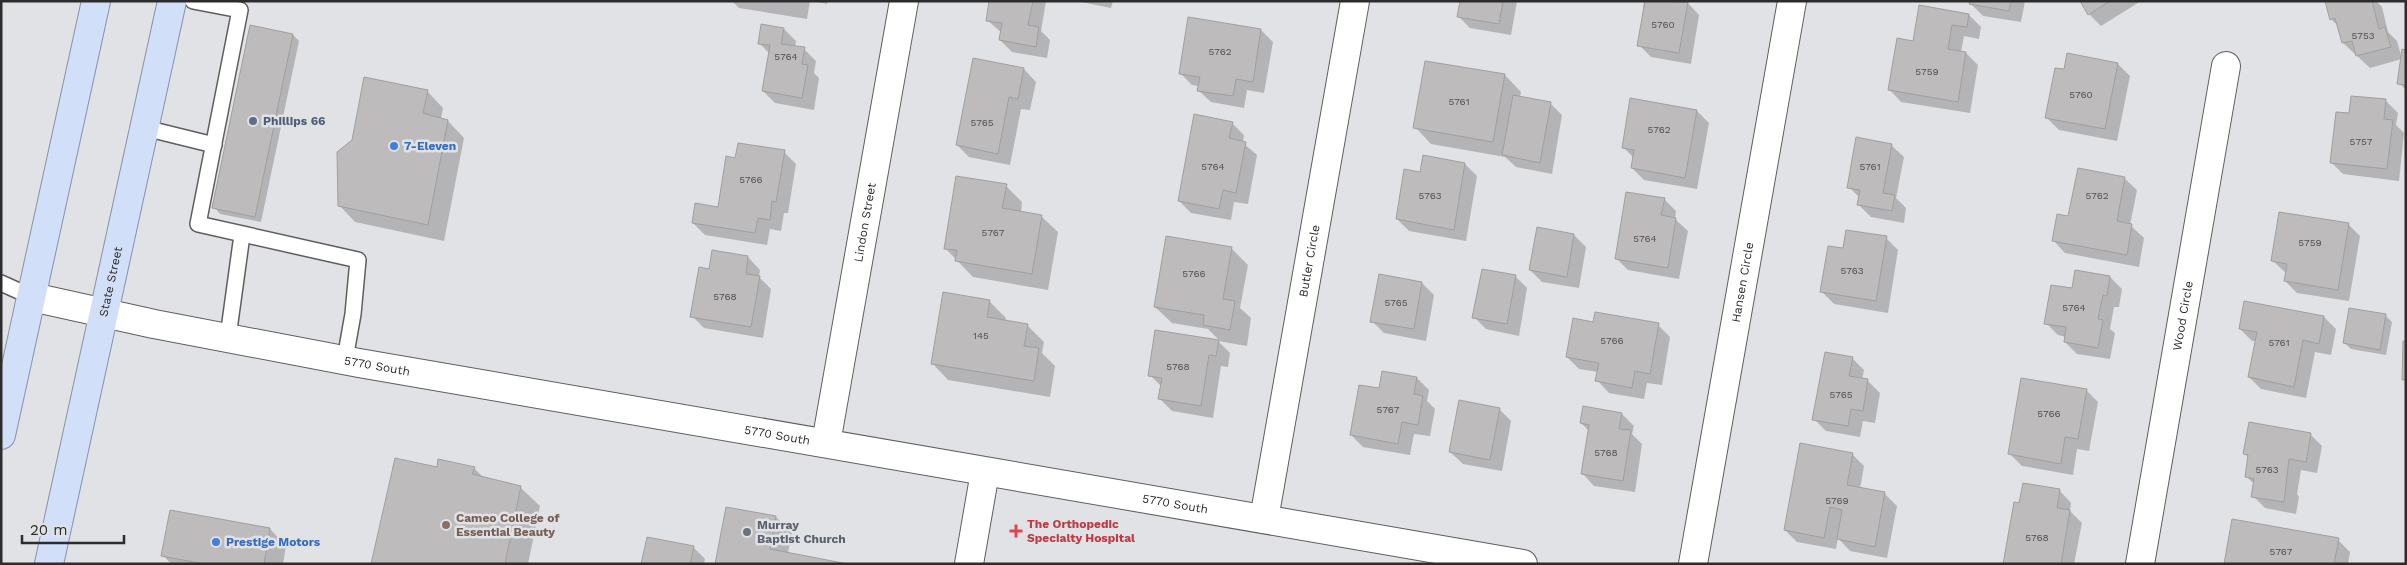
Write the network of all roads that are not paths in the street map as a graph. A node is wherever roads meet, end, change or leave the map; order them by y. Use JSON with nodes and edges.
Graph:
{"nodes":[{"id":1,"x":96,"y":1,"type":"edge"},
{"id":2,"x":172,"y":1,"type":"edge"},
{"id":3,"x":194,"y":1,"type":"edge"},
{"id":4,"x":904,"y":1,"type":"edge"},
{"id":5,"x":1355,"y":1,"type":"edge"},
{"id":6,"x":1792,"y":1,"type":"edge"},
{"id":7,"x":2226,"y":66,"type":"dead end"},
{"id":8,"x":145,"y":128,"type":"junction"},
{"id":9,"x":214,"y":145,"type":"junction"},
{"id":10,"x":242,"y":235,"type":"junction"},
{"id":11,"x":1,"y":283,"type":"edge"},
{"id":12,"x":32,"y":297,"type":"junction"},
{"id":13,"x":104,"y":312,"type":"junction"},
{"id":14,"x":228,"y":337,"type":"junction"},
{"id":15,"x":345,"y":359,"type":"junction"},
{"id":16,"x":1,"y":435,"type":"edge"},
{"id":17,"x":826,"y":443,"type":"junction"},
{"id":18,"x":985,"y":472,"type":"junction"},
{"id":19,"x":1264,"y":519,"type":"junction"},
{"id":20,"x":49,"y":564,"type":"edge"},
{"id":21,"x":969,"y":564,"type":"edge"},
{"id":22,"x":1523,"y":564,"type":"edge"},
{"id":23,"x":1692,"y":564,"type":"edge"},
{"id":24,"x":2140,"y":564,"type":"edge"}],
"edges":[{"from":1,"to":12,"type":"main road"},
{"from":2,"to":8,"type":"main road","name":"State Street"},
{"from":3,"to":9,"type":"lane"},
{"from":4,"to":17,"type":"street","name":"Lindon Street"},
{"from":5,"to":19,"type":"street","name":"Butler Circle"},
{"from":6,"to":23,"type":"street","name":"Hansen Circle"},
{"from":7,"to":24,"type":"street","name":"Wood Circle"},
{"from":8,"to":9,"type":"lane"},
{"from":8,"to":13,"type":"main road","name":"State Street"},
{"from":9,"to":10,"type":"lane"},
{"from":10,"to":14,"type":"lane"},
{"from":10,"to":15,"type":"lane"},
{"from":11,"to":12,"type":"lane"},
{"from":12,"to":13,"type":"street","name":"5770 South"},
{"from":12,"to":16,"type":"main road"},
{"from":13,"to":14,"type":"street","name":"5770 South"},
{"from":13,"to":20,"type":"main road","name":"State Street"},
{"from":14,"to":15,"type":"street","name":"5770 South"},
{"from":15,"to":17,"type":"street","name":"5770 South"},
{"from":17,"to":18,"type":"street","name":"5770 South"},
{"from":18,"to":19,"type":"street","name":"5770 South"},
{"from":18,"to":21,"type":"street"},
{"from":19,"to":22,"type":"street","name":"5770 South"}]}
